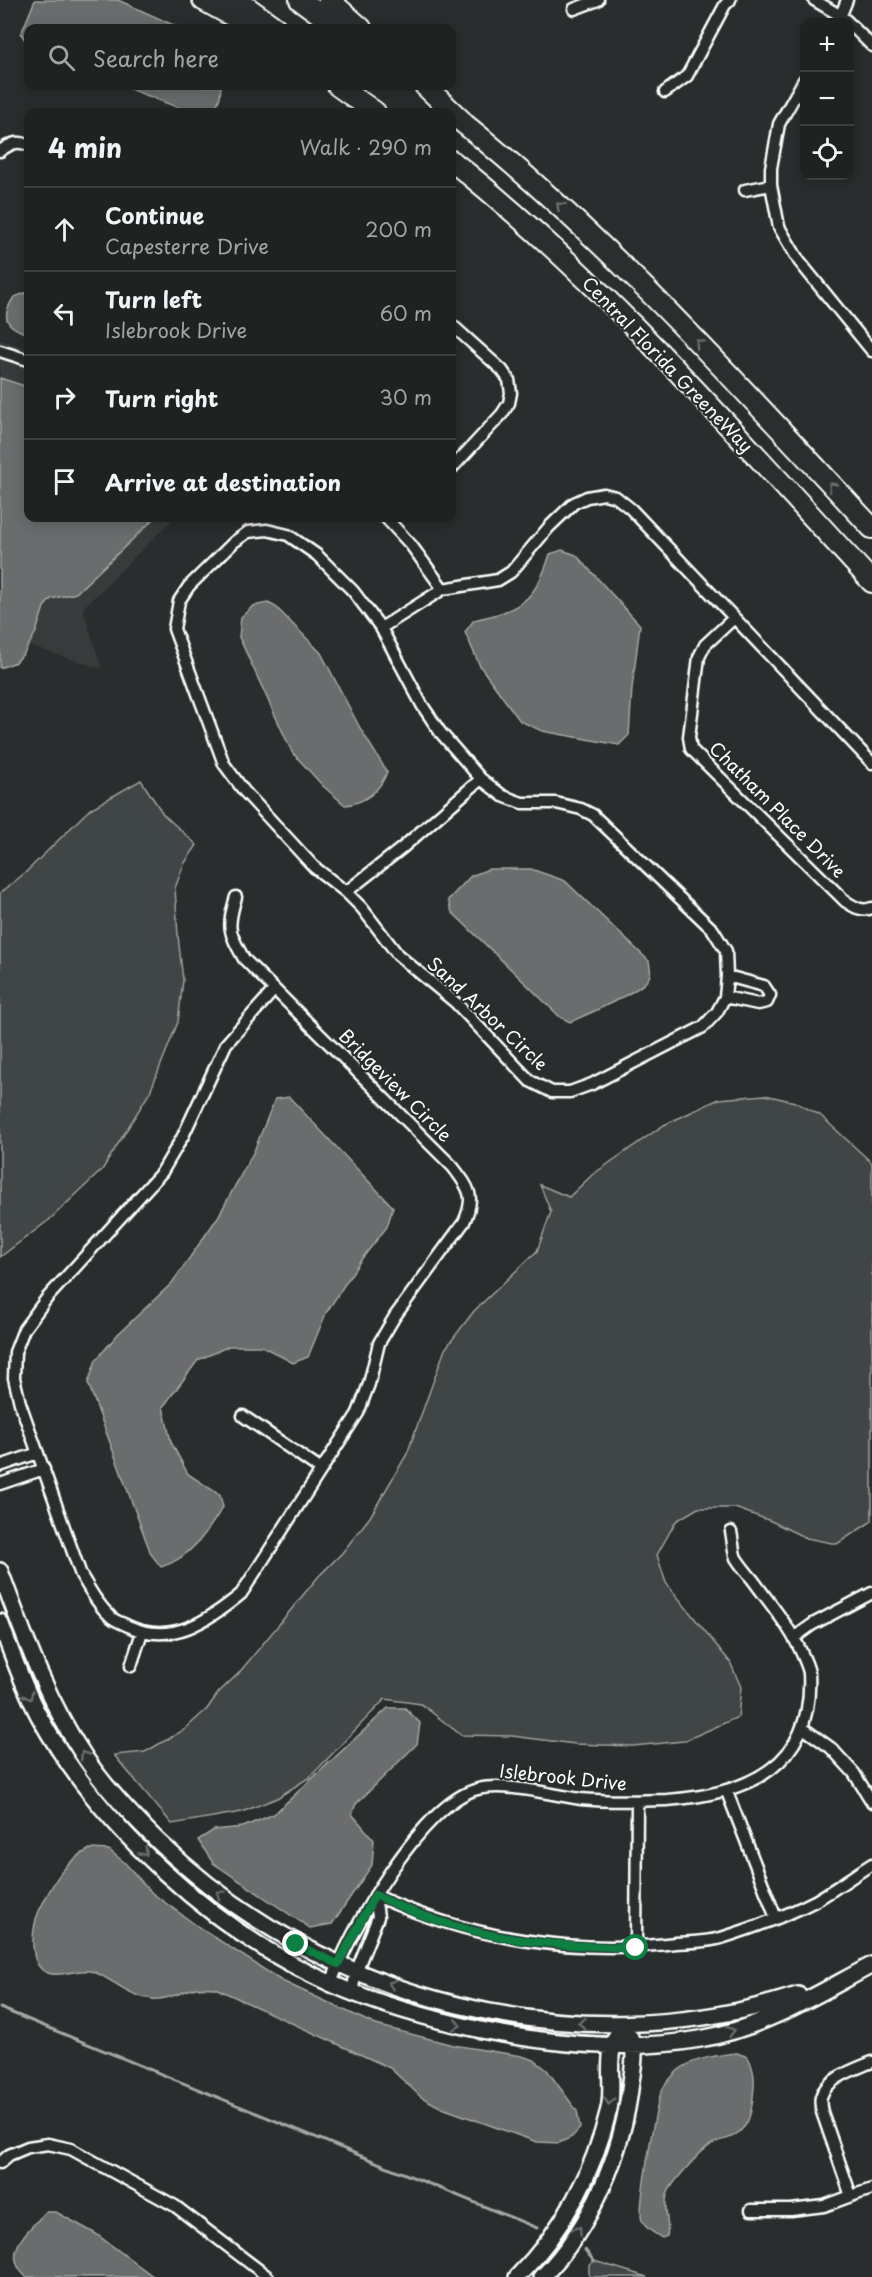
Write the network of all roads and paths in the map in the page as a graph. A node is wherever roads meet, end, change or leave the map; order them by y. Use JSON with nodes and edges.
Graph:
{"nodes":[{"id":1,"x":203,"y":0,"type":"edge"},
{"id":2,"x":237,"y":0,"type":"edge"},
{"id":3,"x":300,"y":0,"type":"edge"},
{"id":4,"x":329,"y":0,"type":"edge"},
{"id":5,"x":598,"y":0,"type":"edge"},
{"id":6,"x":730,"y":0,"type":"edge"},
{"id":7,"x":814,"y":0,"type":"edge"},
{"id":8,"x":847,"y":0,"type":"edge"},
{"id":9,"x":574,"y":9,"type":"dead end"},
{"id":10,"x":840,"y":18,"type":"edge"},
{"id":11,"x":844,"y":18,"type":"edge"},
{"id":12,"x":247,"y":24,"type":"edge"},
{"id":13,"x":270,"y":24,"type":"edge"},
{"id":14,"x":333,"y":24,"type":"edge"},
{"id":15,"x":356,"y":24,"type":"edge"},
{"id":16,"x":854,"y":30,"type":"edge"},
{"id":17,"x":872,"y":46,"type":"edge"},
{"id":18,"x":800,"y":87,"type":"edge"},
{"id":19,"x":344,"y":90,"type":"edge"},
{"id":20,"x":360,"y":90,"type":"edge"},
{"id":21,"x":420,"y":90,"type":"edge"},
{"id":22,"x":429,"y":90,"type":"edge"},
{"id":23,"x":665,"y":92,"type":"dead end"},
{"id":24,"x":369,"y":108,"type":"edge"},
{"id":25,"x":384,"y":108,"type":"edge"},
{"id":26,"x":444,"y":108,"type":"edge"},
{"id":27,"x":449,"y":108,"type":"edge"},
{"id":28,"x":456,"y":115,"type":"edge"},
{"id":29,"x":456,"y":118,"type":"edge"},
{"id":30,"x":480,"y":137,"type":"junction"},
{"id":31,"x":24,"y":143,"type":"edge"},
{"id":32,"x":0,"y":151,"type":"edge"},
{"id":33,"x":456,"y":164,"type":"edge"},
{"id":34,"x":456,"y":173,"type":"edge"},
{"id":35,"x":771,"y":185,"type":"junction"},
{"id":36,"x":745,"y":190,"type":"dead end"},
{"id":37,"x":555,"y":251,"type":"junction"},
{"id":38,"x":456,"y":329,"type":"edge"},
{"id":39,"x":0,"y":351,"type":"edge"},
{"id":40,"x":872,"y":351,"type":"edge"},
{"id":41,"x":24,"y":359,"type":"edge"},
{"id":42,"x":456,"y":464,"type":"edge"},
{"id":43,"x":390,"y":522,"type":"edge"},
{"id":44,"x":872,"y":528,"type":"edge"},
{"id":45,"x":872,"y":582,"type":"edge"},
{"id":46,"x":443,"y":589,"type":"junction"},
{"id":47,"x":734,"y":618,"type":"junction"},
{"id":48,"x":381,"y":628,"type":"junction"},
{"id":49,"x":872,"y":763,"type":"edge"},
{"id":50,"x":481,"y":779,"type":"junction"},
{"id":51,"x":346,"y":892,"type":"junction"},
{"id":52,"x":236,"y":897,"type":"dead end"},
{"id":53,"x":872,"y":908,"type":"edge"},
{"id":54,"x":728,"y":976,"type":"junction"},
{"id":55,"x":274,"y":990,"type":"junction"},
{"id":56,"x":725,"y":997,"type":"junction"},
{"id":57,"x":243,"y":1416,"type":"dead end"},
{"id":58,"x":38,"y":1453,"type":"junction"},
{"id":59,"x":0,"y":1466,"type":"edge"},
{"id":60,"x":44,"y":1468,"type":"junction"},
{"id":61,"x":320,"y":1469,"type":"junction"},
{"id":62,"x":0,"y":1484,"type":"edge"},
{"id":63,"x":731,"y":1532,"type":"dead end"},
{"id":64,"x":0,"y":1571,"type":"edge"},
{"id":65,"x":872,"y":1593,"type":"edge"},
{"id":66,"x":0,"y":1622,"type":"edge"},
{"id":67,"x":141,"y":1632,"type":"junction"},
{"id":68,"x":795,"y":1637,"type":"junction"},
{"id":69,"x":131,"y":1666,"type":"dead end"},
{"id":70,"x":803,"y":1728,"type":"junction"},
{"id":71,"x":727,"y":1792,"type":"junction"},
{"id":72,"x":637,"y":1802,"type":"junction"},
{"id":73,"x":872,"y":1802,"type":"edge"},
{"id":74,"x":872,"y":1864,"type":"edge"},
{"id":75,"x":375,"y":1895,"type":"junction"},
{"id":76,"x":776,"y":1918,"type":"junction"},
{"id":77,"x":636,"y":1948,"type":"junction"},
{"id":78,"x":338,"y":1964,"type":"junction"},
{"id":79,"x":872,"y":1965,"type":"edge"},
{"id":80,"x":356,"y":1972,"type":"junction"},
{"id":81,"x":841,"y":1981,"type":"junction"},
{"id":82,"x":331,"y":1984,"type":"junction"},
{"id":83,"x":352,"y":1992,"type":"junction"},
{"id":84,"x":623,"y":2024,"type":"junction"},
{"id":85,"x":613,"y":2045,"type":"junction"},
{"id":86,"x":634,"y":2045,"type":"junction"},
{"id":87,"x":872,"y":2062,"type":"edge"},
{"id":88,"x":0,"y":2163,"type":"edge"},
{"id":89,"x":872,"y":2189,"type":"edge"},
{"id":90,"x":851,"y":2196,"type":"junction"},
{"id":91,"x":751,"y":2210,"type":"dead end"},
{"id":92,"x":268,"y":2277,"type":"edge"},
{"id":93,"x":517,"y":2277,"type":"edge"},
{"id":94,"x":542,"y":2277,"type":"edge"}],
"edges":[{"from":1,"to":12,"type":"highway"},
{"from":2,"to":13,"type":"highway"},
{"from":3,"to":14,"type":"highway"},
{"from":4,"to":15,"type":"highway"},
{"from":5,"to":9,"type":"street"},
{"from":6,"to":23,"type":"street"},
{"from":7,"to":10,"type":"street"},
{"from":8,"to":11,"type":"street"},
{"from":16,"to":17,"type":"street"},
{"from":18,"to":35,"type":"street"},
{"from":19,"to":24,"type":"highway"},
{"from":20,"to":25,"type":"highway"},
{"from":21,"to":26,"type":"highway","name":"Central Florida GreeneWay"},
{"from":22,"to":27,"type":"highway"},
{"from":28,"to":30,"type":"highway"},
{"from":29,"to":30,"type":"highway","name":"Central Florida GreeneWay"},
{"from":44,"to":30,"type":"highway","name":"Central Florida GreeneWay","one_way":true},
{"from":31,"to":32,"type":"street"},
{"from":33,"to":37,"type":"highway","name":"Central Florida GreeneWay"},
{"from":34,"to":37,"type":"highway"},
{"from":35,"to":36,"type":"street"},
{"from":35,"to":40,"type":"street"},
{"from":37,"to":45,"type":"highway","name":"Central Florida GreeneWay"},
{"from":38,"to":42,"type":"street"},
{"from":39,"to":41,"type":"street"},
{"from":43,"to":46,"type":"street"},
{"from":46,"to":47,"type":"street"},
{"from":46,"to":48,"type":"street"},
{"from":47,"to":49,"type":"street"},
{"from":47,"to":53,"type":"street","name":"Chatham Place Drive"},
{"from":48,"to":50,"type":"street","name":"Sand Arbor Circle"},
{"from":48,"to":51,"type":"street","name":"Sand Arbor Circle"},
{"from":50,"to":51,"type":"street"},
{"from":50,"to":54,"type":"street","name":"Sand Arbor Circle"},
{"from":51,"to":56,"type":"street","name":"Sand Arbor Circle"},
{"from":52,"to":55,"type":"street"},
{"from":54,"to":56,"type":"street","name":"Sand Arbor Circle"},
{"from":54,"to":56,"type":"street"},
{"from":55,"to":58,"type":"street","name":"Bridgeview Circle"},
{"from":55,"to":61,"type":"street","name":"Bridgeview Circle"},
{"from":57,"to":61,"type":"street"},
{"from":58,"to":59,"type":"street"},
{"from":58,"to":60,"type":"street","name":"Bridgeview Circle"},
{"from":60,"to":62,"type":"street"},
{"from":60,"to":67,"type":"street","name":"Bridgeview Circle"},
{"from":61,"to":67,"type":"street","name":"Bridgeview Circle"},
{"from":63,"to":68,"type":"street","name":"Islebrook Drive"},
{"from":78,"to":64,"type":"street","one_way":true},
{"from":65,"to":68,"type":"street"},
{"from":66,"to":82,"type":"street","one_way":true},
{"from":67,"to":69,"type":"street"},
{"from":68,"to":70,"type":"street","name":"Islebrook Drive"},
{"from":70,"to":71,"type":"street","name":"Islebrook Drive"},
{"from":70,"to":73,"type":"street"},
{"from":71,"to":72,"type":"street","name":"Islebrook Drive"},
{"from":71,"to":76,"type":"street"},
{"from":72,"to":75,"type":"street","name":"Islebrook Drive"},
{"from":72,"to":77,"type":"street"},
{"from":74,"to":76,"type":"street"},
{"from":75,"to":77,"type":"street"},
{"from":75,"to":78,"type":"street","name":"Islebrook Drive"},
{"from":75,"to":80,"type":"street"},
{"from":76,"to":77,"type":"street"},
{"from":78,"to":80,"type":"street"},
{"from":78,"to":82,"type":"street","name":"Islebrook Drive"},
{"from":79,"to":81,"type":"street"},
{"from":80,"to":83,"type":"street"},
{"from":84,"to":80,"type":"street","one_way":true},
{"from":81,"to":84,"type":"street"},
{"from":86,"to":81,"type":"street","one_way":true},
{"from":82,"to":83,"type":"street"},
{"from":83,"to":85,"type":"street","one_way":true},
{"from":84,"to":85,"type":"street"},
{"from":84,"to":86,"type":"street"},
{"from":85,"to":86,"type":"street"},
{"from":85,"to":93,"type":"street","one_way":true},
{"from":94,"to":86,"type":"street","one_way":true},
{"from":87,"to":90,"type":"street"},
{"from":88,"to":92,"type":"street"},
{"from":89,"to":90,"type":"street"},
{"from":90,"to":91,"type":"street"}]}
